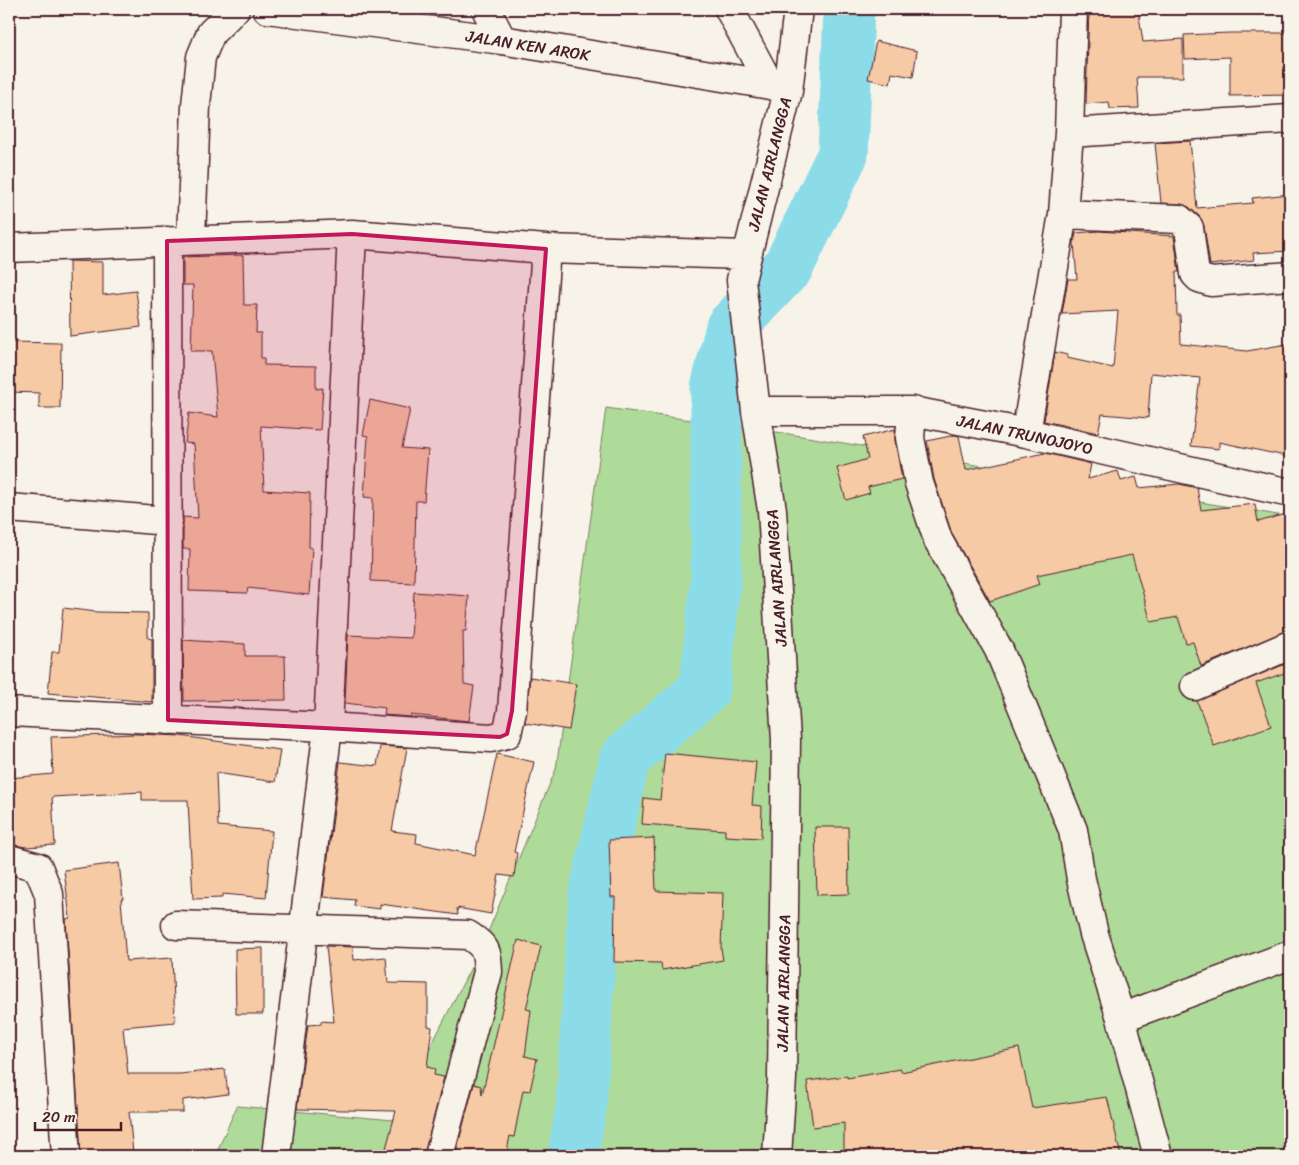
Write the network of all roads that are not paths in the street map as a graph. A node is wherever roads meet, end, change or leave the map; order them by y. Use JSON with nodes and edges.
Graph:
{"nodes":[{"id":1,"x":235,"y":9,"type":"edge"},
{"id":2,"x":267,"y":9,"type":"edge"},
{"id":3,"x":486,"y":9,"type":"edge"},
{"id":4,"x":729,"y":9,"type":"edge"},
{"id":5,"x":798,"y":9,"type":"edge"},
{"id":6,"x":1073,"y":9,"type":"edge"},
{"id":7,"x":502,"y":40,"type":"junction"},
{"id":8,"x":779,"y":88,"type":"junction"},
{"id":9,"x":1290,"y":119,"type":"edge"},
{"id":10,"x":1069,"y":133,"type":"junction"},
{"id":11,"x":1063,"y":214,"type":"junction"},
{"id":12,"x":352,"y":234,"type":"junction"},
{"id":13,"x":179,"y":240,"type":"junction"},
{"id":14,"x":9,"y":248,"type":"edge"},
{"id":15,"x":546,"y":249,"type":"junction"},
{"id":16,"x":744,"y":267,"type":"junction"},
{"id":17,"x":1290,"y":276,"type":"edge"},
{"id":18,"x":756,"y":411,"type":"junction"},
{"id":19,"x":912,"y":412,"type":"junction"},
{"id":20,"x":1026,"y":432,"type":"junction"},
{"id":21,"x":1290,"y":493,"type":"edge"},
{"id":22,"x":9,"y":508,"type":"edge"},
{"id":23,"x":168,"y":521,"type":"junction"},
{"id":24,"x":1290,"y":645,"type":"edge"},
{"id":25,"x":1194,"y":686,"type":"dead end"},
{"id":26,"x":9,"y":712,"type":"edge"},
{"id":27,"x":168,"y":720,"type":"junction"},
{"id":28,"x":328,"y":727,"type":"junction"},
{"id":29,"x":9,"y":859,"type":"edge"},
{"id":30,"x":176,"y":925,"type":"dead end"},
{"id":31,"x":304,"y":928,"type":"junction"},
{"id":32,"x":1290,"y":955,"type":"edge"},
{"id":33,"x":1121,"y":1018,"type":"junction"},
{"id":34,"x":66,"y":1156,"type":"edge"},
{"id":35,"x":276,"y":1156,"type":"edge"},
{"id":36,"x":438,"y":1156,"type":"edge"},
{"id":37,"x":777,"y":1156,"type":"edge"},
{"id":38,"x":1158,"y":1156,"type":"edge"}],
"edges":[{"from":1,"to":13,"type":"street"},
{"from":2,"to":7,"type":"street","name":"JALAN KEN AROK"},
{"from":3,"to":7,"type":"street"},
{"from":4,"to":8,"type":"street"},
{"from":5,"to":8,"type":"street","name":"JALAN AIRLANGGA"},
{"from":6,"to":10,"type":"street"},
{"from":7,"to":8,"type":"street","name":"JALAN KEN AROK"},
{"from":8,"to":16,"type":"street","name":"JALAN AIRLANGGA"},
{"from":9,"to":10,"type":"street"},
{"from":10,"to":11,"type":"street"},
{"from":11,"to":17,"type":"street"},
{"from":11,"to":20,"type":"street"},
{"from":12,"to":13,"type":"street"},
{"from":12,"to":15,"type":"street"},
{"from":12,"to":28,"type":"street"},
{"from":13,"to":14,"type":"street"},
{"from":13,"to":23,"type":"street"},
{"from":15,"to":16,"type":"street"},
{"from":15,"to":28,"type":"street"},
{"from":16,"to":18,"type":"street","name":"JALAN AIRLANGGA"},
{"from":18,"to":19,"type":"street","name":"JALAN TRUNOJOYO"},
{"from":18,"to":37,"type":"street","name":"JALAN AIRLANGGA"},
{"from":19,"to":20,"type":"street","name":"JALAN TRUNOJOYO"},
{"from":19,"to":33,"type":"street"},
{"from":20,"to":21,"type":"street","name":"JALAN TRUNOJOYO"},
{"from":22,"to":23,"type":"street"},
{"from":23,"to":27,"type":"street"},
{"from":24,"to":25,"type":"street"},
{"from":26,"to":27,"type":"street"},
{"from":27,"to":28,"type":"street"},
{"from":28,"to":31,"type":"street"},
{"from":29,"to":34,"type":"street"},
{"from":30,"to":31,"type":"street"},
{"from":31,"to":35,"type":"street"},
{"from":31,"to":36,"type":"street"},
{"from":32,"to":33,"type":"street"},
{"from":33,"to":38,"type":"street"}]}
